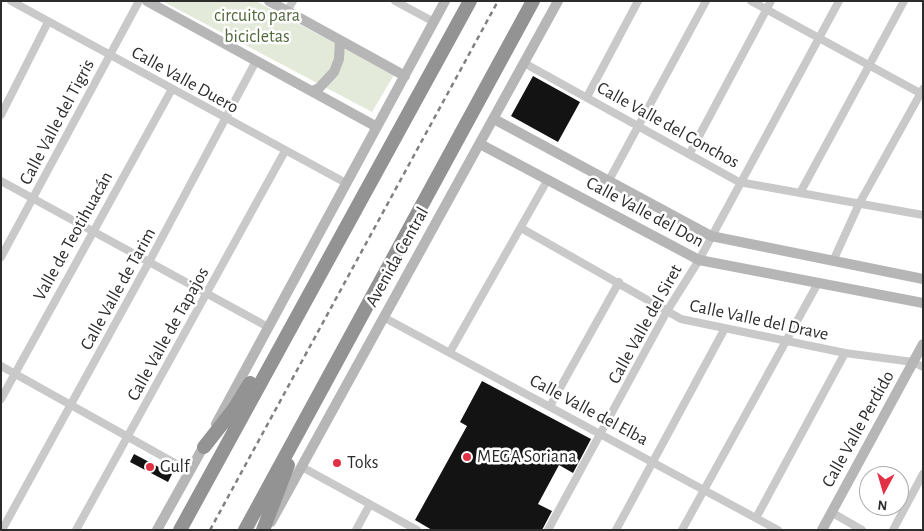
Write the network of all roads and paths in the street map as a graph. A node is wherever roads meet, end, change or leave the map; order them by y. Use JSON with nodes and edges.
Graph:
{"nodes":[{"id":1,"x":11,"y":1,"type":"edge"},
{"id":2,"x":139,"y":1,"type":"edge"},
{"id":3,"x":147,"y":1,"type":"edge"},
{"id":4,"x":269,"y":1,"type":"edge"},
{"id":5,"x":293,"y":1,"type":"edge"},
{"id":6,"x":395,"y":1,"type":"edge"},
{"id":7,"x":445,"y":1,"type":"edge"},
{"id":8,"x":470,"y":1,"type":"edge"},
{"id":9,"x":533,"y":1,"type":"edge"},
{"id":10,"x":540,"y":1,"type":"edge"},
{"id":11,"x":558,"y":1,"type":"edge"},
{"id":12,"x":638,"y":1,"type":"edge"},
{"id":13,"x":706,"y":1,"type":"edge"},
{"id":14,"x":751,"y":1,"type":"edge"},
{"id":15,"x":771,"y":1,"type":"edge"},
{"id":16,"x":839,"y":1,"type":"edge"},
{"id":17,"x":904,"y":1,"type":"edge"},
{"id":18,"x":766,"y":10,"type":"junction"},
{"id":19,"x":287,"y":11,"type":"junction"},
{"id":20,"x":523,"y":20,"type":"junction"},
{"id":21,"x":48,"y":22,"type":"junction"},
{"id":22,"x":434,"y":22,"type":"junction"},
{"id":23,"x":819,"y":39,"type":"junction"},
{"id":24,"x":340,"y":40,"type":"junction"},
{"id":25,"x":110,"y":55,"type":"junction"},
{"id":26,"x":256,"y":61,"type":"junction"},
{"id":27,"x":524,"y":63,"type":"junction"},
{"id":28,"x":870,"y":66,"type":"junction"},
{"id":29,"x":404,"y":76,"type":"junction"},
{"id":30,"x":172,"y":89,"type":"junction"},
{"id":31,"x":312,"y":91,"type":"junction"},
{"id":32,"x":922,"y":91,"type":"edge"},
{"id":33,"x":587,"y":97,"type":"junction"},
{"id":34,"x":1,"y":115,"type":"edge"},
{"id":35,"x":494,"y":118,"type":"junction"},
{"id":36,"x":227,"y":119,"type":"junction"},
{"id":37,"x":638,"y":125,"type":"junction"},
{"id":38,"x":377,"y":127,"type":"junction"},
{"id":39,"x":480,"y":144,"type":"junction"},
{"id":40,"x":285,"y":151,"type":"junction"},
{"id":41,"x":690,"y":153,"type":"junction"},
{"id":42,"x":548,"y":179,"type":"junction"},
{"id":43,"x":1,"y":181,"type":"edge"},
{"id":44,"x":608,"y":182,"type":"junction"},
{"id":45,"x":740,"y":182,"type":"junction"},
{"id":46,"x":346,"y":183,"type":"junction"},
{"id":47,"x":800,"y":193,"type":"junction"},
{"id":48,"x":34,"y":200,"type":"junction"},
{"id":49,"x":859,"y":204,"type":"junction"},
{"id":50,"x":922,"y":214,"type":"edge"},
{"id":51,"x":521,"y":228,"type":"junction"},
{"id":52,"x":92,"y":231,"type":"junction"},
{"id":53,"x":711,"y":236,"type":"junction"},
{"id":54,"x":1,"y":257,"type":"edge"},
{"id":55,"x":699,"y":260,"type":"junction"},
{"id":56,"x":833,"y":261,"type":"junction"},
{"id":57,"x":150,"y":262,"type":"junction"},
{"id":58,"x":923,"y":279,"type":"edge"},
{"id":59,"x":619,"y":282,"type":"junction"},
{"id":60,"x":818,"y":283,"type":"junction"},
{"id":61,"x":206,"y":294,"type":"junction"},
{"id":62,"x":923,"y":303,"type":"edge"},
{"id":63,"x":667,"y":311,"type":"junction"},
{"id":64,"x":385,"y":318,"type":"junction"},
{"id":65,"x":268,"y":326,"type":"junction"},
{"id":66,"x":291,"y":326,"type":"junction"},
{"id":67,"x":724,"y":330,"type":"junction"},
{"id":68,"x":786,"y":340,"type":"junction"},
{"id":69,"x":923,"y":344,"type":"edge"},
{"id":70,"x":450,"y":352,"type":"junction"},
{"id":71,"x":845,"y":353,"type":"junction"},
{"id":72,"x":913,"y":362,"type":"junction"},
{"id":73,"x":1,"y":366,"type":"edge"},
{"id":74,"x":923,"y":367,"type":"edge"},
{"id":75,"x":15,"y":374,"type":"junction"},
{"id":76,"x":1,"y":399,"type":"edge"},
{"id":77,"x":72,"y":405,"type":"junction"},
{"id":78,"x":550,"y":406,"type":"junction"},
{"id":79,"x":602,"y":434,"type":"junction"},
{"id":80,"x":128,"y":437,"type":"junction"},
{"id":81,"x":295,"y":441,"type":"junction"},
{"id":82,"x":204,"y":447,"type":"junction"},
{"id":83,"x":653,"y":462,"type":"junction"},
{"id":84,"x":302,"y":467,"type":"junction"},
{"id":85,"x":189,"y":471,"type":"junction"},
{"id":86,"x":923,"y":474,"type":"edge"},
{"id":87,"x":704,"y":490,"type":"junction"},
{"id":88,"x":370,"y":504,"type":"junction"},
{"id":89,"x":831,"y":512,"type":"junction"},
{"id":90,"x":756,"y":518,"type":"junction"},
{"id":91,"x":2,"y":530,"type":"edge"},
{"id":92,"x":76,"y":530,"type":"edge"},
{"id":93,"x":157,"y":530,"type":"edge"},
{"id":94,"x":180,"y":530,"type":"edge"},
{"id":95,"x":245,"y":530,"type":"edge"},
{"id":96,"x":263,"y":530,"type":"edge"},
{"id":97,"x":267,"y":530,"type":"edge"},
{"id":98,"x":356,"y":530,"type":"edge"},
{"id":99,"x":417,"y":530,"type":"edge"},
{"id":100,"x":548,"y":530,"type":"edge"},
{"id":101,"x":616,"y":530,"type":"edge"},
{"id":102,"x":682,"y":530,"type":"edge"},
{"id":103,"x":778,"y":530,"type":"edge"},
{"id":104,"x":822,"y":530,"type":"edge"},
{"id":105,"x":862,"y":530,"type":"edge"},
{"id":106,"x":893,"y":530,"type":"edge"}],
"edges":[{"from":1,"to":21,"type":"street","name":"Calle Valle Duero"},
{"from":2,"to":25,"type":"street","name":"Calle Valle del Tigris"},
{"from":3,"to":26,"type":"street"},
{"from":4,"to":19,"type":"street"},
{"from":5,"to":19,"type":"street"},
{"from":6,"to":22,"type":"street"},
{"from":7,"to":22,"type":"street"},
{"from":8,"to":66,"type":"highway"},
{"from":9,"to":20,"type":"highway","name":"Avenida Central"},
{"from":10,"to":20,"type":"highway"},
{"from":11,"to":27,"type":"street","name":"Avenida Central"},
{"from":12,"to":33,"type":"street"},
{"from":13,"to":37,"type":"street"},
{"from":14,"to":18,"type":"street"},
{"from":15,"to":18,"type":"street"},
{"from":16,"to":23,"type":"street","name":"Calle Valle del Siret"},
{"from":17,"to":28,"type":"street"},
{"from":18,"to":23,"type":"street"},
{"from":18,"to":41,"type":"street"},
{"from":19,"to":24,"type":"street"},
{"from":20,"to":81,"type":"highway","name":"Avenida Central"},
{"from":21,"to":25,"type":"street","name":"Calle Valle Duero"},
{"from":21,"to":34,"type":"street"},
{"from":22,"to":29,"type":"street"},
{"from":23,"to":28,"type":"street"},
{"from":23,"to":45,"type":"street","name":"Calle Valle del Siret"},
{"from":24,"to":29,"type":"street"},
{"from":24,"to":31,"type":"street"},
{"from":25,"to":30,"type":"street","name":"Calle Valle Duero"},
{"from":25,"to":48,"type":"street","name":"Calle Valle del Tigris"},
{"from":26,"to":31,"type":"street"},
{"from":26,"to":36,"type":"street","name":"Calle Valle de Tarim"},
{"from":27,"to":33,"type":"street","name":"Calle Valle del Conchos"},
{"from":27,"to":35,"type":"street","name":"Avenida Central"},
{"from":28,"to":32,"type":"street"},
{"from":28,"to":47,"type":"street"},
{"from":29,"to":38,"type":"street"},
{"from":30,"to":36,"type":"street","name":"Calle Valle Duero"},
{"from":30,"to":52,"type":"street","name":"Valle de Teotihuacán"},
{"from":31,"to":38,"type":"street"},
{"from":32,"to":49,"type":"street"},
{"from":33,"to":37,"type":"street","name":"Calle Valle del Conchos"},
{"from":35,"to":39,"type":"street","name":"Avenida Central"},
{"from":35,"to":44,"type":"street","name":"Calle Valle del Don"},
{"from":36,"to":40,"type":"street","name":"Calle Valle Duero"},
{"from":36,"to":57,"type":"street","name":"Calle Valle de Tarim"},
{"from":37,"to":41,"type":"street","name":"Calle Valle del Conchos"},
{"from":37,"to":44,"type":"street"},
{"from":38,"to":46,"type":"street"},
{"from":39,"to":42,"type":"street","name":"Calle Valle del Don"},
{"from":39,"to":64,"type":"street","name":"Avenida Central"},
{"from":40,"to":46,"type":"street","name":"Calle Valle Duero"},
{"from":40,"to":61,"type":"street","name":"Calle Valle de Tapajos"},
{"from":41,"to":45,"type":"street","name":"Calle Valle del Conchos"},
{"from":42,"to":51,"type":"street"},
{"from":42,"to":55,"type":"street","name":"Calle Valle del Don"},
{"from":43,"to":48,"type":"street"},
{"from":44,"to":53,"type":"street","name":"Calle Valle del Don"},
{"from":45,"to":47,"type":"street","name":"Calle Valle del Conchos"},
{"from":45,"to":53,"type":"street","name":"Calle Valle del Siret"},
{"from":46,"to":65,"type":"street"},
{"from":47,"to":49,"type":"street","name":"Calle Valle del Conchos"},
{"from":48,"to":52,"type":"street"},
{"from":48,"to":54,"type":"street","name":"Calle Valle del Tigris"},
{"from":49,"to":50,"type":"street","name":"Calle Valle del Conchos"},
{"from":49,"to":56,"type":"street"},
{"from":51,"to":59,"type":"street","name":"Calle Valle del Drave"},
{"from":51,"to":70,"type":"street"},
{"from":52,"to":57,"type":"street"},
{"from":52,"to":75,"type":"street","name":"Valle de Teotihuacán"},
{"from":53,"to":55,"type":"street","name":"Calle Valle del Siret"},
{"from":53,"to":56,"type":"street","name":"Calle Valle del Don"},
{"from":55,"to":60,"type":"street","name":"Calle Valle del Don"},
{"from":55,"to":63,"type":"street","name":"Calle Valle del Siret"},
{"from":56,"to":58,"type":"street","name":"Calle Valle del Don"},
{"from":57,"to":61,"type":"street"},
{"from":57,"to":77,"type":"street","name":"Calle Valle de Tarim"},
{"from":59,"to":63,"type":"street","name":"Calle Valle del Drave"},
{"from":59,"to":78,"type":"street"},
{"from":60,"to":62,"type":"street","name":"Calle Valle del Don"},
{"from":60,"to":68,"type":"street"},
{"from":61,"to":65,"type":"street"},
{"from":61,"to":80,"type":"street","name":"Calle Valle de Tapajos"},
{"from":63,"to":67,"type":"street","name":"Calle Valle del Drave"},
{"from":63,"to":79,"type":"street","name":"Calle Valle del Siret"},
{"from":64,"to":70,"type":"street","name":"Calle Valle del Elba"},
{"from":64,"to":84,"type":"street","name":"Avenida Central"},
{"from":65,"to":82,"type":"street"},
{"from":66,"to":82,"type":"highway"},
{"from":66,"to":94,"type":"highway"},
{"from":67,"to":68,"type":"street","name":"Calle Valle del Drave"},
{"from":67,"to":83,"type":"street"},
{"from":68,"to":71,"type":"street","name":"Calle Valle del Drave"},
{"from":68,"to":87,"type":"street"},
{"from":69,"to":72,"type":"street","name":"Calle Valle Perdido"},
{"from":70,"to":78,"type":"street","name":"Calle Valle del Elba"},
{"from":71,"to":72,"type":"street","name":"Calle Valle del Drave"},
{"from":71,"to":90,"type":"street"},
{"from":72,"to":74,"type":"street","name":"Calle Valle del Drave"},
{"from":72,"to":89,"type":"street","name":"Calle Valle Perdido"},
{"from":73,"to":75,"type":"street"},
{"from":75,"to":76,"type":"street","name":"Valle de Teotihuacán"},
{"from":75,"to":77,"type":"street"},
{"from":77,"to":80,"type":"street"},
{"from":77,"to":91,"type":"street","name":"Calle Valle de Tarim"},
{"from":78,"to":79,"type":"street","name":"Calle Valle del Elba"},
{"from":79,"to":83,"type":"street","name":"Calle Valle del Elba"},
{"from":79,"to":100,"type":"street","name":"Calle Valle del Siret"},
{"from":80,"to":85,"type":"street"},
{"from":80,"to":92,"type":"street","name":"Calle Valle de Tapajos"},
{"from":81,"to":95,"type":"highway","name":"Avenida Central"},
{"from":81,"to":96,"type":"highway"},
{"from":82,"to":85,"type":"street"},
{"from":83,"to":87,"type":"street","name":"Calle Valle del Elba"},
{"from":83,"to":101,"type":"street"},
{"from":84,"to":88,"type":"street"},
{"from":84,"to":97,"type":"street","name":"Avenida Central"},
{"from":85,"to":93,"type":"street"},
{"from":86,"to":106,"type":"street"},
{"from":87,"to":90,"type":"street","name":"Calle Valle del Elba"},
{"from":87,"to":102,"type":"street"},
{"from":88,"to":98,"type":"street"},
{"from":88,"to":99,"type":"street"},
{"from":89,"to":104,"type":"street","name":"Calle Valle Perdido"},
{"from":89,"to":105,"type":"street"},
{"from":90,"to":103,"type":"street","name":"Calle Valle del Elba"}]}
